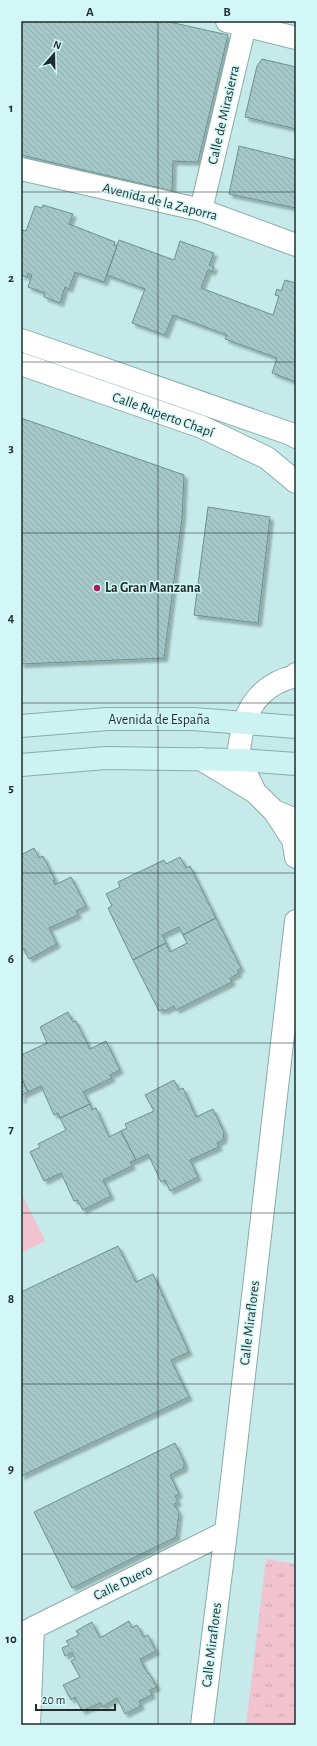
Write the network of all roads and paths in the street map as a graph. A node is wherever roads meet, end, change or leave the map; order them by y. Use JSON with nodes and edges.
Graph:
{"nodes":[{"id":1,"x":239,"y":22,"type":"edge"},
{"id":2,"x":296,"y":38,"type":"edge"},
{"id":3,"x":21,"y":169,"type":"edge"},
{"id":4,"x":202,"y":210,"type":"junction"},
{"id":5,"x":296,"y":245,"type":"edge"},
{"id":6,"x":21,"y":340,"type":"edge"},
{"id":7,"x":21,"y":364,"type":"edge"},
{"id":8,"x":296,"y":437,"type":"edge"},
{"id":9,"x":296,"y":482,"type":"edge"},
{"id":10,"x":296,"y":675,"type":"edge"},
{"id":11,"x":258,"y":697,"type":"junction"},
{"id":12,"x":193,"y":719,"type":"junction"},
{"id":13,"x":244,"y":722,"type":"junction"},
{"id":14,"x":21,"y":726,"type":"edge"},
{"id":15,"x":296,"y":727,"type":"edge"},
{"id":16,"x":201,"y":759,"type":"junction"},
{"id":17,"x":241,"y":760,"type":"junction"},
{"id":18,"x":296,"y":764,"type":"edge"},
{"id":19,"x":21,"y":765,"type":"edge"},
{"id":20,"x":255,"y":792,"type":"junction"},
{"id":21,"x":274,"y":811,"type":"junction"},
{"id":22,"x":296,"y":820,"type":"edge"},
{"id":23,"x":296,"y":857,"type":"edge"},
{"id":24,"x":296,"y":921,"type":"edge"},
{"id":25,"x":226,"y":1532,"type":"junction"},
{"id":26,"x":27,"y":1631,"type":"edge"},
{"id":27,"x":29,"y":1725,"type":"edge"},
{"id":28,"x":202,"y":1725,"type":"edge"}],
"edges":[{"from":1,"to":2,"type":"street"},
{"from":1,"to":4,"type":"street","name":"Calle de Mirasierra"},
{"from":3,"to":4,"type":"street","name":"Avenida de la Zaporra"},
{"from":4,"to":5,"type":"street","name":"Avenida de la Zaporra"},
{"from":6,"to":8,"type":"street","name":"Calle Ruperto Chapí"},
{"from":7,"to":9,"type":"street","name":"Calle Ruperto Chapí"},
{"from":10,"to":11,"type":"street"},
{"from":11,"to":12,"type":"street"},
{"from":11,"to":13,"type":"street"},
{"from":12,"to":13,"type":"main road","name":"Avenida de España"},
{"from":12,"to":14,"type":"main road","name":"Avenida de España"},
{"from":13,"to":15,"type":"main road","name":"Avenida de España"},
{"from":13,"to":17,"type":"street"},
{"from":16,"to":17,"type":"main road"},
{"from":16,"to":19,"type":"main road"},
{"from":16,"to":20,"type":"street"},
{"from":17,"to":18,"type":"main road"},
{"from":17,"to":20,"type":"street"},
{"from":20,"to":21,"type":"street"},
{"from":21,"to":22,"type":"street"},
{"from":21,"to":23,"type":"street"},
{"from":24,"to":25,"type":"street","name":"Calle Miraflores"},
{"from":25,"to":26,"type":"street","name":"Calle Duero"},
{"from":25,"to":28,"type":"street","name":"Calle Miraflores"},
{"from":26,"to":27,"type":"street"}]}
